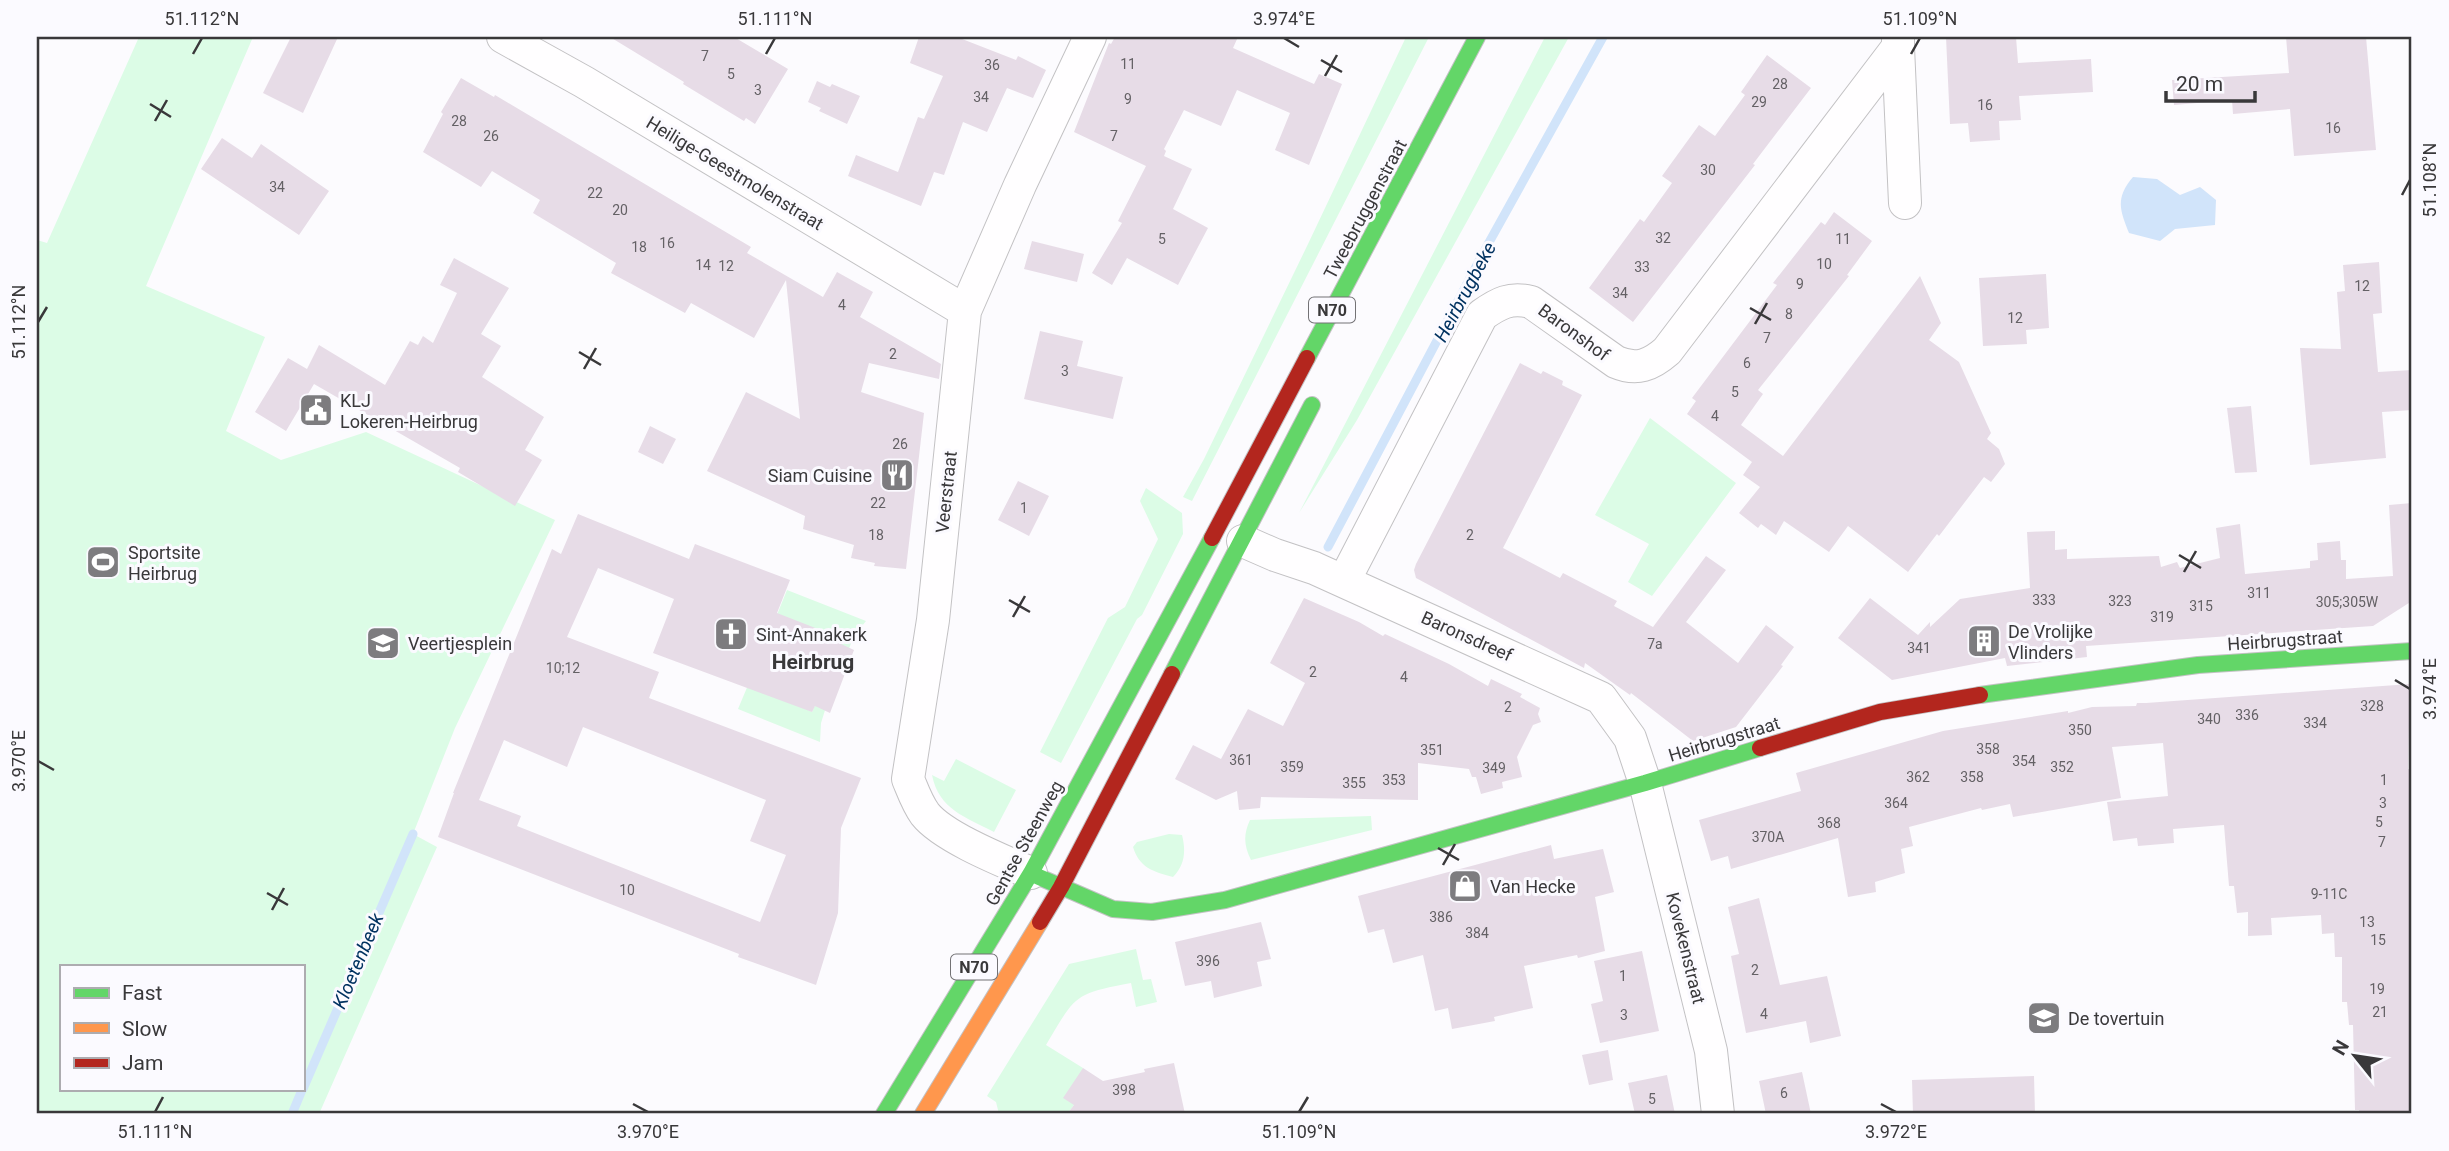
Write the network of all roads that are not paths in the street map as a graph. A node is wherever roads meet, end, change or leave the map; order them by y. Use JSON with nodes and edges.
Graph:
{"nodes":[{"id":1,"x":503,"y":37,"type":"edge"},
{"id":2,"x":1090,"y":37,"type":"edge"},
{"id":3,"x":1477,"y":37,"type":"edge"},
{"id":4,"x":1898,"y":42,"type":"edge"},
{"id":5,"x":1905,"y":203,"type":"dead end"},
{"id":6,"x":965,"y":311,"type":"junction"},
{"id":7,"x":1319,"y":391,"type":"dead end"},
{"id":8,"x":1243,"y":541,"type":"junction"},
{"id":9,"x":1344,"y":581,"type":"junction"},
{"id":10,"x":1187,"y":584,"type":"joint"},
{"id":11,"x":2412,"y":651,"type":"edge"},
{"id":12,"x":1645,"y":783,"type":"junction"},
{"id":13,"x":1031,"y":873,"type":"junction"},
{"id":14,"x":1061,"y":887,"type":"junction"},
{"id":15,"x":927,"y":1108,"type":"edge"},
{"id":16,"x":884,"y":1114,"type":"edge"},
{"id":17,"x":1718,"y":1114,"type":"edge"}],
"edges":[{"from":1,"to":6,"type":"street","name":"Heilige-Geestmolenstraat"},
{"from":2,"to":6,"type":"street","name":"Veerstraat"},
{"from":3,"to":10,"type":"main road","name":"Tweebruggenstraat","number":"N70"},
{"from":4,"to":5,"type":"street","name":"Baronshof"},
{"from":4,"to":9,"type":"street","name":"Baronshof"},
{"from":6,"to":13,"type":"street","name":"Veerstraat"},
{"from":7,"to":8,"type":"main road","number":"N70"},
{"from":8,"to":9,"type":"street","name":"Baronsdreef"},
{"from":8,"to":14,"type":"main road","number":"N70"},
{"from":9,"to":12,"type":"street","name":"Baronsdreef"},
{"from":10,"to":13,"type":"main road","name":"Gentse Steenweg","number":"N70"},
{"from":11,"to":12,"type":"main road","name":"Heirbrugstraat"},
{"from":12,"to":14,"type":"main road","name":"Heirbrugstraat"},
{"from":12,"to":17,"type":"street","name":"Kovekenstraat"},
{"from":13,"to":14,"type":"main road","name":"Veerstraat"},
{"from":13,"to":16,"type":"main road","name":"Gentse Steenweg","number":"N70"},
{"from":14,"to":15,"type":"main road","number":"N70"}]}
